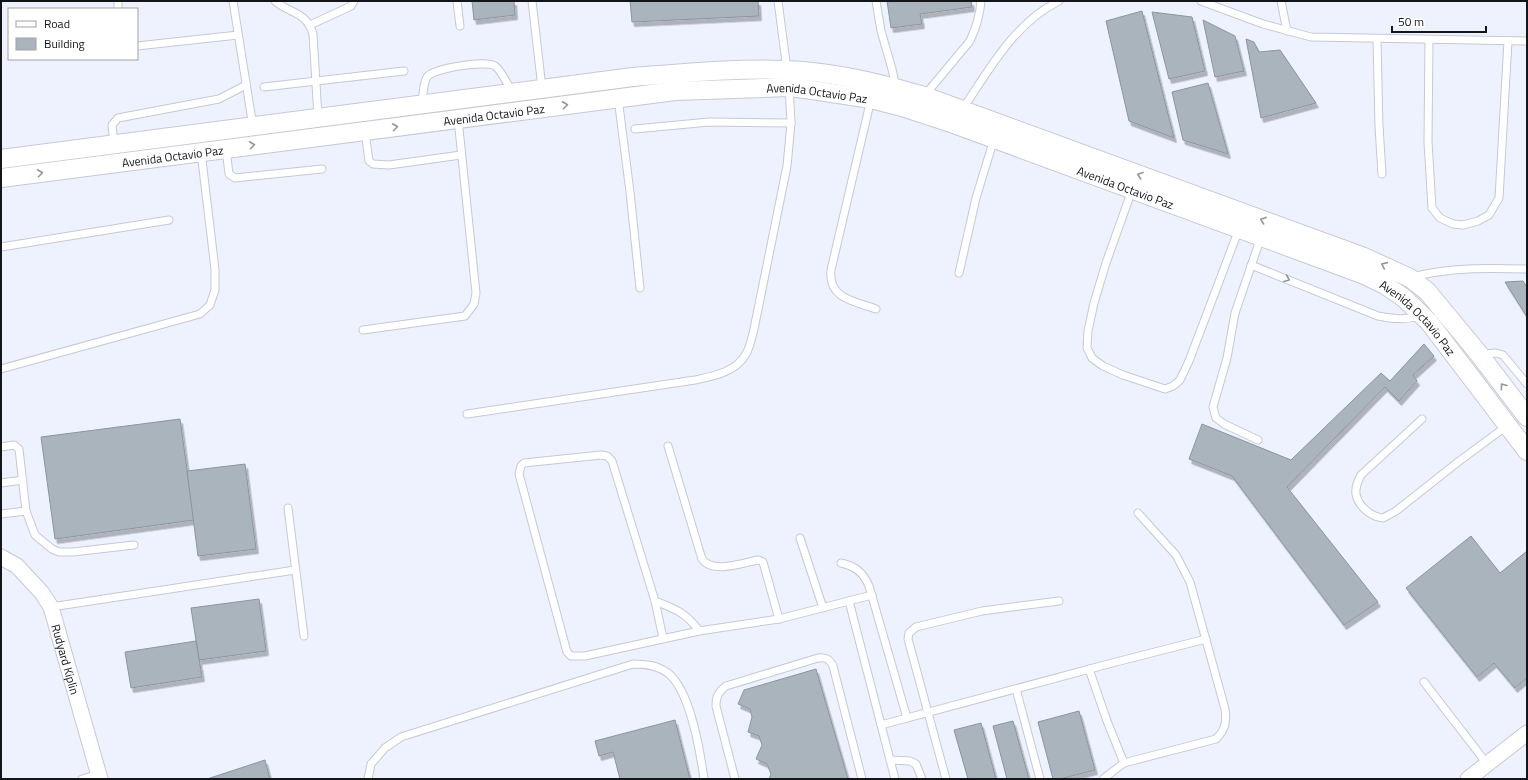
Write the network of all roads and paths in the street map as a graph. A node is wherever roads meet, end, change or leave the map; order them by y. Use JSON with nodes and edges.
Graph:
{"nodes":[{"id":1,"x":233,"y":1,"type":"edge"},
{"id":2,"x":275,"y":1,"type":"edge"},
{"id":3,"x":354,"y":1,"type":"edge"},
{"id":4,"x":456,"y":1,"type":"edge"},
{"id":5,"x":532,"y":1,"type":"edge"},
{"id":6,"x":778,"y":1,"type":"edge"},
{"id":7,"x":876,"y":1,"type":"edge"},
{"id":8,"x":981,"y":1,"type":"edge"},
{"id":9,"x":1059,"y":1,"type":"edge"},
{"id":10,"x":1201,"y":1,"type":"edge"},
{"id":11,"x":1282,"y":1,"type":"edge"},
{"id":12,"x":1219,"y":4,"type":"edge"},
{"id":13,"x":310,"y":25,"type":"junction"},
{"id":14,"x":460,"y":26,"type":"dead end"},
{"id":15,"x":1287,"y":31,"type":"junction"},
{"id":16,"x":238,"y":35,"type":"junction"},
{"id":17,"x":1377,"y":39,"type":"junction"},
{"id":18,"x":1429,"y":40,"type":"junction"},
{"id":19,"x":1508,"y":41,"type":"junction"},
{"id":20,"x":1527,"y":41,"type":"edge"},
{"id":21,"x":138,"y":46,"type":"edge"},
{"id":22,"x":404,"y":71,"type":"dead end"},
{"id":23,"x":788,"y":79,"type":"junction"},
{"id":24,"x":316,"y":81,"type":"junction"},
{"id":25,"x":246,"y":85,"type":"junction"},
{"id":26,"x":264,"y":87,"type":"dead end"},
{"id":27,"x":896,"y":88,"type":"junction"},
{"id":28,"x":542,"y":89,"type":"junction"},
{"id":29,"x":512,"y":92,"type":"junction"},
{"id":30,"x":924,"y":96,"type":"junction"},
{"id":31,"x":618,"y":98,"type":"junction"},
{"id":32,"x":871,"y":99,"type":"junction"},
{"id":33,"x":422,"y":104,"type":"junction"},
{"id":34,"x":318,"y":118,"type":"junction"},
{"id":35,"x":458,"y":118,"type":"junction"},
{"id":36,"x":958,"y":118,"type":"junction"},
{"id":37,"x":791,"y":123,"type":"junction"},
{"id":38,"x":253,"y":127,"type":"junction"},
{"id":39,"x":635,"y":129,"type":"dead end"},
{"id":40,"x":365,"y":130,"type":"junction"},
{"id":41,"x":994,"y":139,"type":"junction"},
{"id":42,"x":114,"y":144,"type":"junction"},
{"id":43,"x":226,"y":149,"type":"junction"},
{"id":44,"x":201,"y":152,"type":"junction"},
{"id":45,"x":461,"y":155,"type":"junction"},
{"id":46,"x":1,"y":159,"type":"edge"},
{"id":47,"x":322,"y":169,"type":"dead end"},
{"id":48,"x":1382,"y":174,"type":"dead end"},
{"id":49,"x":1,"y":178,"type":"edge"},
{"id":50,"x":1133,"y":190,"type":"junction"},
{"id":51,"x":169,"y":220,"type":"dead end"},
{"id":52,"x":1239,"y":229,"type":"junction"},
{"id":53,"x":1261,"y":237,"type":"junction"},
{"id":54,"x":1,"y":247,"type":"edge"},
{"id":55,"x":1251,"y":265,"type":"junction"},
{"id":56,"x":1527,"y":269,"type":"edge"},
{"id":57,"x":959,"y":273,"type":"dead end"},
{"id":58,"x":1410,"y":278,"type":"junction"},
{"id":59,"x":640,"y":288,"type":"dead end"},
{"id":60,"x":876,"y":309,"type":"dead end"},
{"id":61,"x":1422,"y":315,"type":"junction"},
{"id":62,"x":363,"y":330,"type":"dead end"},
{"id":63,"x":1480,"y":354,"type":"junction"},
{"id":64,"x":1,"y":369,"type":"edge"},
{"id":65,"x":1527,"y":384,"type":"edge"},
{"id":66,"x":467,"y":414,"type":"dead end"},
{"id":67,"x":1527,"y":417,"type":"edge"},
{"id":68,"x":1422,"y":419,"type":"dead end"},
{"id":69,"x":1508,"y":425,"type":"junction"},
{"id":70,"x":1258,"y":440,"type":"dead end"},
{"id":71,"x":668,"y":446,"type":"dead end"},
{"id":72,"x":1,"y":447,"type":"edge"},
{"id":73,"x":1527,"y":451,"type":"edge"},
{"id":74,"x":23,"y":480,"type":"junction"},
{"id":75,"x":1,"y":483,"type":"edge"},
{"id":76,"x":288,"y":508,"type":"dead end"},
{"id":77,"x":26,"y":511,"type":"junction"},
{"id":78,"x":1138,"y":513,"type":"dead end"},
{"id":79,"x":1,"y":514,"type":"edge"},
{"id":80,"x":800,"y":538,"type":"dead end"},
{"id":81,"x":134,"y":545,"type":"dead end"},
{"id":82,"x":1,"y":557,"type":"edge"},
{"id":83,"x":841,"y":562,"type":"dead end"},
{"id":84,"x":295,"y":570,"type":"junction"},
{"id":85,"x":872,"y":595,"type":"junction"},
{"id":86,"x":655,"y":601,"type":"junction"},
{"id":87,"x":849,"y":601,"type":"junction"},
{"id":88,"x":1059,"y":601,"type":"dead end"},
{"id":89,"x":50,"y":607,"type":"junction"},
{"id":90,"x":823,"y":608,"type":"junction"},
{"id":91,"x":779,"y":619,"type":"junction"},
{"id":92,"x":699,"y":631,"type":"junction"},
{"id":93,"x":304,"y":636,"type":"dead end"},
{"id":94,"x":663,"y":638,"type":"junction"},
{"id":95,"x":1206,"y":639,"type":"junction"},
{"id":96,"x":1089,"y":669,"type":"junction"},
{"id":97,"x":1424,"y":682,"type":"dead end"},
{"id":98,"x":1016,"y":689,"type":"junction"},
{"id":99,"x":928,"y":713,"type":"junction"},
{"id":100,"x":907,"y":718,"type":"junction"},
{"id":101,"x":881,"y":725,"type":"junction"},
{"id":102,"x":1527,"y":734,"type":"edge"},
{"id":103,"x":890,"y":760,"type":"junction"},
{"id":104,"x":1124,"y":763,"type":"junction"},
{"id":105,"x":1488,"y":765,"type":"junction"},
{"id":106,"x":100,"y":777,"type":"edge"},
{"id":107,"x":82,"y":779,"type":"edge"},
{"id":108,"x":368,"y":779,"type":"edge"},
{"id":109,"x":704,"y":779,"type":"edge"},
{"id":110,"x":735,"y":779,"type":"edge"},
{"id":111,"x":862,"y":779,"type":"edge"},
{"id":112,"x":895,"y":779,"type":"edge"},
{"id":113,"x":922,"y":779,"type":"edge"},
{"id":114,"x":946,"y":779,"type":"edge"},
{"id":115,"x":1040,"y":779,"type":"edge"},
{"id":116,"x":1103,"y":779,"type":"edge"},
{"id":117,"x":1468,"y":779,"type":"edge"}],
"edges":[{"from":1,"to":16,"type":"lane"},
{"from":2,"to":13,"type":"lane"},
{"from":3,"to":13,"type":"lane"},
{"from":4,"to":14,"type":"lane"},
{"from":5,"to":28,"type":"lane"},
{"from":6,"to":23,"type":"lane"},
{"from":7,"to":27,"type":"lane"},
{"from":8,"to":30,"type":"lane"},
{"from":9,"to":36,"type":"lane"},
{"from":10,"to":12,"type":"lane"},
{"from":11,"to":15,"type":"lane"},
{"from":12,"to":15,"type":"lane"},
{"from":13,"to":24,"type":"lane"},
{"from":15,"to":17,"type":"lane"},
{"from":16,"to":21,"type":"lane"},
{"from":16,"to":25,"type":"lane"},
{"from":17,"to":18,"type":"lane"},
{"from":17,"to":48,"type":"lane"},
{"from":18,"to":19,"type":"lane"},
{"from":18,"to":19,"type":"lane"},
{"from":19,"to":20,"type":"lane"},
{"from":22,"to":24,"type":"lane"},
{"from":23,"to":27,"type":"street","name":"Avenida Octavio Paz"},
{"from":23,"to":28,"type":"street","name":"Avenida Octavio Paz"},
{"from":23,"to":31,"type":"street","name":"Avenida Octavio Paz"},
{"from":23,"to":32,"type":"street","name":"Avenida Octavio Paz"},
{"from":23,"to":37,"type":"lane"},
{"from":24,"to":26,"type":"lane"},
{"from":24,"to":34,"type":"lane"},
{"from":25,"to":38,"type":"lane"},
{"from":25,"to":42,"type":"lane"},
{"from":27,"to":30,"type":"street","name":"Avenida Octavio Paz"},
{"from":28,"to":29,"type":"street","name":"Avenida Octavio Paz"},
{"from":29,"to":33,"type":"street","name":"Avenida Octavio Paz"},
{"from":29,"to":33,"type":"lane"},
{"from":30,"to":36,"type":"street","name":"Avenida Octavio Paz"},
{"from":35,"to":31,"type":"street","name":"Avenida Octavio Paz","one_way":true},
{"from":31,"to":59,"type":"lane"},
{"from":32,"to":36,"type":"street","name":"Avenida Octavio Paz"},
{"from":32,"to":60,"type":"lane"},
{"from":33,"to":34,"type":"street","name":"Avenida Octavio Paz"},
{"from":34,"to":38,"type":"street","name":"Avenida Octavio Paz"},
{"from":40,"to":35,"type":"street","name":"Avenida Octavio Paz","one_way":true},
{"from":35,"to":45,"type":"lane"},
{"from":36,"to":41,"type":"street","name":"Avenida Octavio Paz"},
{"from":58,"to":36,"type":"street","name":"Avenida Octavio Paz","one_way":true},
{"from":37,"to":39,"type":"lane"},
{"from":37,"to":66,"type":"lane"},
{"from":38,"to":42,"type":"street","name":"Avenida Octavio Paz"},
{"from":43,"to":40,"type":"street","name":"Avenida Octavio Paz","one_way":true},
{"from":40,"to":45,"type":"lane"},
{"from":41,"to":50,"type":"street","name":"Avenida Octavio Paz"},
{"from":41,"to":57,"type":"lane"},
{"from":42,"to":46,"type":"street","name":"Avenida Octavio Paz"},
{"from":43,"to":44,"type":"street","name":"Avenida Octavio Paz"},
{"from":43,"to":47,"type":"lane"},
{"from":49,"to":44,"type":"street","name":"Avenida Octavio Paz","one_way":true},
{"from":44,"to":64,"type":"lane"},
{"from":45,"to":62,"type":"lane"},
{"from":50,"to":52,"type":"street","name":"Avenida Octavio Paz"},
{"from":50,"to":52,"type":"lane"},
{"from":51,"to":54,"type":"lane"},
{"from":52,"to":53,"type":"street","name":"Avenida Octavio Paz"},
{"from":53,"to":55,"type":"lane"},
{"from":53,"to":61,"type":"street","name":"Avenida Octavio Paz"},
{"from":55,"to":61,"type":"lane","one_way":true},
{"from":55,"to":70,"type":"lane"},
{"from":56,"to":58,"type":"lane"},
{"from":58,"to":63,"type":"street","name":"Avenida Octavio Paz"},
{"from":61,"to":69,"type":"street","name":"Avenida Octavio Paz"},
{"from":63,"to":65,"type":"lane"},
{"from":67,"to":63,"type":"street","name":"Avenida Octavio Paz","one_way":true},
{"from":68,"to":69,"type":"lane"},
{"from":69,"to":73,"type":"street","name":"Avenida Octavio Paz"},
{"from":71,"to":91,"type":"lane"},
{"from":72,"to":74,"type":"lane"},
{"from":74,"to":75,"type":"lane"},
{"from":74,"to":77,"type":"lane"},
{"from":76,"to":84,"type":"lane"},
{"from":77,"to":79,"type":"lane"},
{"from":77,"to":81,"type":"lane"},
{"from":78,"to":95,"type":"lane"},
{"from":80,"to":90,"type":"lane"},
{"from":82,"to":89,"type":"street","name":"Rudyard Kiplin"},
{"from":83,"to":85,"type":"lane"},
{"from":84,"to":89,"type":"lane"},
{"from":84,"to":93,"type":"lane"},
{"from":85,"to":87,"type":"lane"},
{"from":85,"to":100,"type":"lane"},
{"from":86,"to":92,"type":"lane"},
{"from":86,"to":94,"type":"lane"},
{"from":86,"to":94,"type":"lane"},
{"from":87,"to":90,"type":"lane"},
{"from":87,"to":101,"type":"lane"},
{"from":88,"to":99,"type":"lane"},
{"from":89,"to":106,"type":"street","name":"Rudyard Kiplin"},
{"from":90,"to":91,"type":"lane"},
{"from":91,"to":92,"type":"lane"},
{"from":92,"to":94,"type":"lane"},
{"from":95,"to":96,"type":"lane"},
{"from":95,"to":104,"type":"lane"},
{"from":96,"to":98,"type":"lane"},
{"from":96,"to":104,"type":"lane"},
{"from":97,"to":105,"type":"lane"},
{"from":98,"to":99,"type":"lane"},
{"from":98,"to":115,"type":"lane"},
{"from":99,"to":100,"type":"lane"},
{"from":99,"to":114,"type":"lane"},
{"from":100,"to":101,"type":"lane"},
{"from":101,"to":103,"type":"lane"},
{"from":102,"to":105,"type":"street"},
{"from":103,"to":112,"type":"lane"},
{"from":103,"to":113,"type":"lane"},
{"from":104,"to":116,"type":"lane"},
{"from":105,"to":117,"type":"street"},
{"from":106,"to":107,"type":"lane"},
{"from":108,"to":109,"type":"lane"},
{"from":110,"to":111,"type":"lane"}]}
